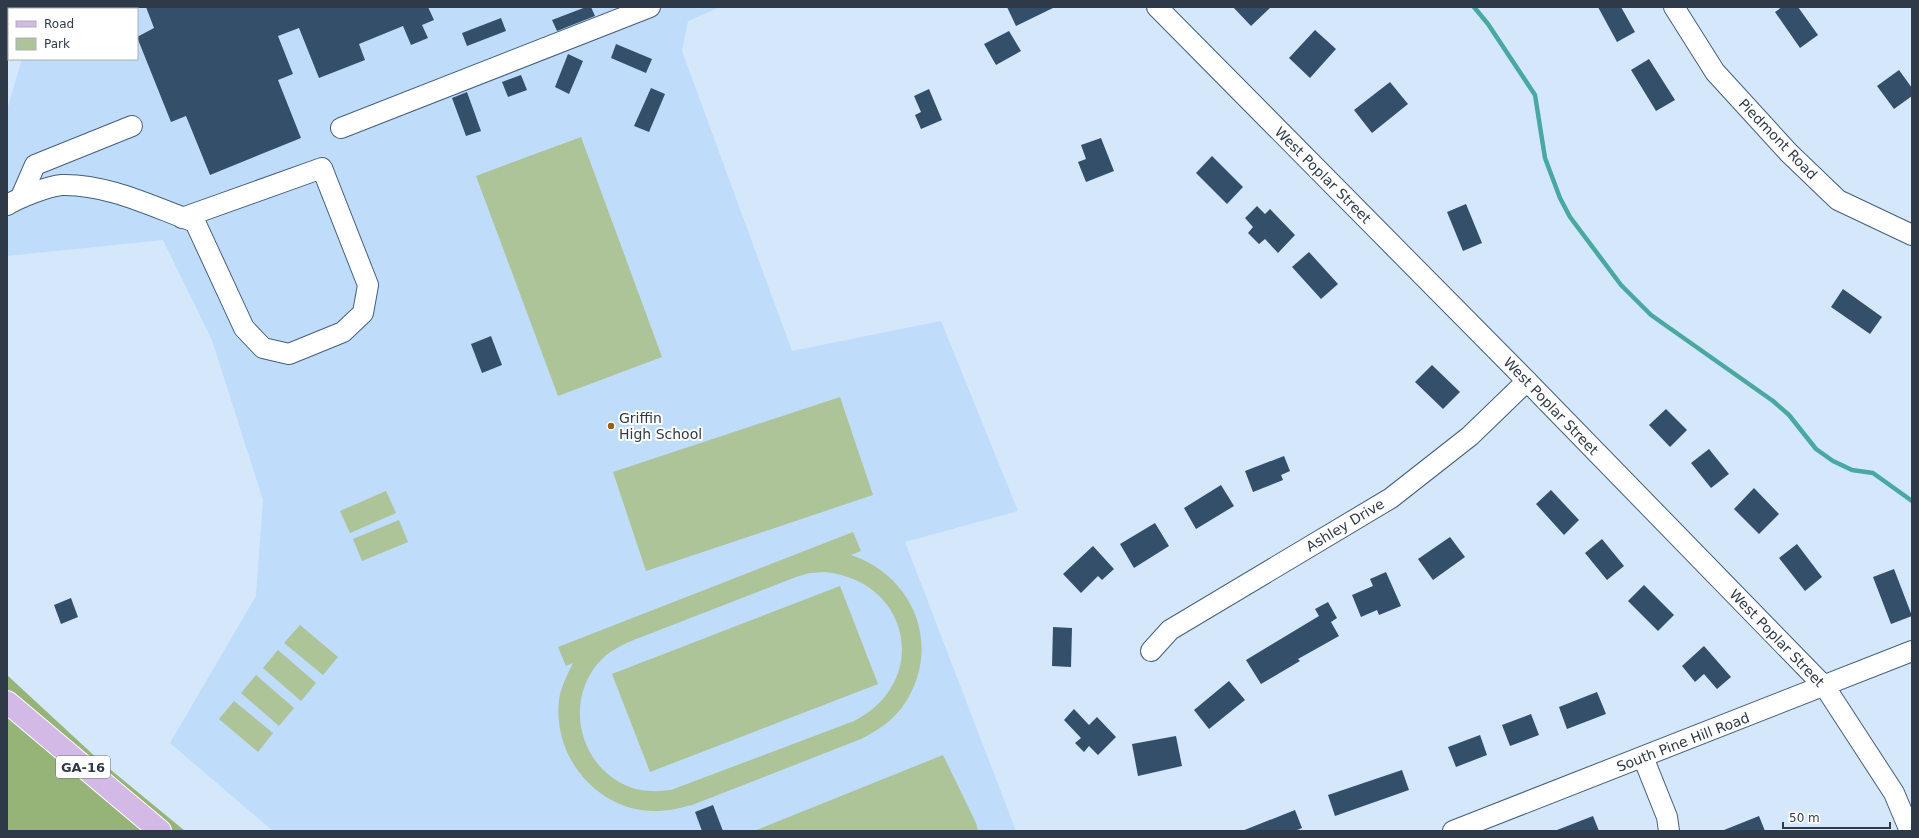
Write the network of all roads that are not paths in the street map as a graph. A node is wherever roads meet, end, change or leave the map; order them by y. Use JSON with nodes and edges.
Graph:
{"nodes":[{"id":1,"x":650,"y":7,"type":"edge"},
{"id":2,"x":1157,"y":7,"type":"edge"},
{"id":3,"x":1674,"y":7,"type":"edge"},
{"id":4,"x":132,"y":126,"type":"dead end"},
{"id":5,"x":341,"y":128,"type":"dead end"},
{"id":6,"x":14,"y":201,"type":"edge"},
{"id":7,"x":182,"y":218,"type":"junction"},
{"id":8,"x":1912,"y":235,"type":"edge"},
{"id":9,"x":1526,"y":381,"type":"junction"},
{"id":10,"x":1151,"y":651,"type":"dead end"},
{"id":11,"x":1912,"y":651,"type":"edge"},
{"id":12,"x":1824,"y":687,"type":"junction"},
{"id":13,"x":7,"y":702,"type":"edge"},
{"id":14,"x":1642,"y":757,"type":"junction"},
{"id":15,"x":1456,"y":830,"type":"edge"},
{"id":16,"x":160,"y":831,"type":"edge"},
{"id":17,"x":1669,"y":831,"type":"edge"},
{"id":18,"x":1910,"y":831,"type":"edge"}],
"edges":[{"from":1,"to":5,"type":"street"},
{"from":2,"to":9,"type":"street","name":"West Poplar Street"},
{"from":3,"to":8,"type":"street","name":"Piedmont Road"},
{"from":4,"to":6,"type":"street"},
{"from":6,"to":7,"type":"street"},
{"from":7,"to":7,"type":"street"},
{"from":9,"to":10,"type":"street","name":"Ashley Drive"},
{"from":9,"to":12,"type":"street","name":"West Poplar Street"},
{"from":11,"to":12,"type":"street","name":"South Pine Hill Road"},
{"from":12,"to":14,"type":"street","name":"South Pine Hill Road"},
{"from":12,"to":18,"type":"street","name":"West Poplar Street"},
{"from":13,"to":16,"type":"main road","number":"GA-16"},
{"from":14,"to":15,"type":"street","name":"South Pine Hill Road"},
{"from":14,"to":17,"type":"street"}]}
